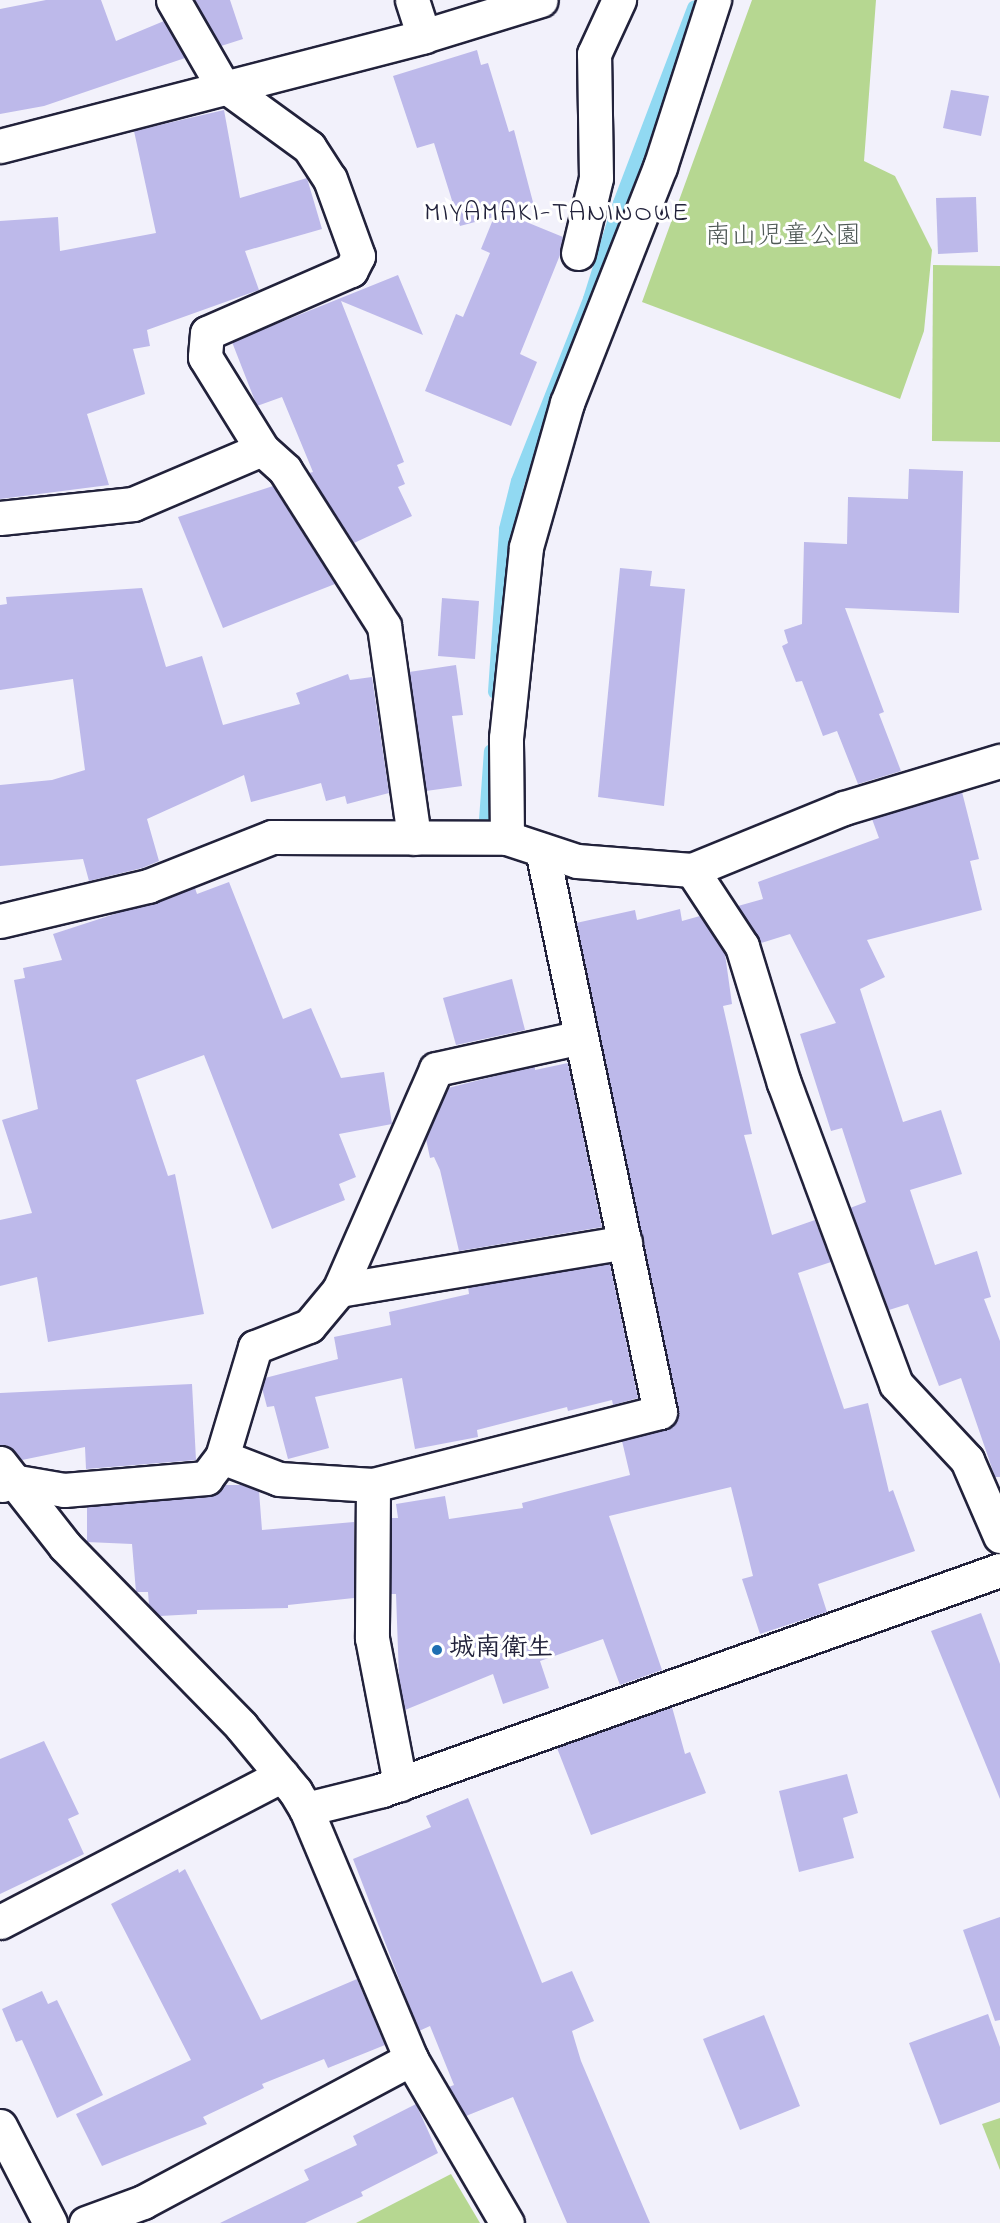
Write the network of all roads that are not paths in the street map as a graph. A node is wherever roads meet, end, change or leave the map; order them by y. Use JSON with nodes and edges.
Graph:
{"nodes":[{"id":1,"x":173,"y":0,"type":"edge"},
{"id":2,"x":411,"y":0,"type":"edge"},
{"id":3,"x":541,"y":0,"type":"edge"},
{"id":4,"x":619,"y":0,"type":"edge"},
{"id":5,"x":714,"y":0,"type":"edge"},
{"id":6,"x":424,"y":36,"type":"junction"},
{"id":7,"x":227,"y":88,"type":"junction"},
{"id":8,"x":0,"y":146,"type":"edge"},
{"id":9,"x":578,"y":253,"type":"dead end"},
{"id":10,"x":262,"y":449,"type":"junction"},
{"id":11,"x":0,"y":518,"type":"edge"},
{"id":12,"x":1000,"y":761,"type":"edge"},
{"id":13,"x":414,"y":838,"type":"junction"},
{"id":14,"x":507,"y":838,"type":"junction"},
{"id":15,"x":542,"y":850,"type":"junction"},
{"id":16,"x":692,"y":870,"type":"junction"},
{"id":17,"x":0,"y":921,"type":"edge"},
{"id":18,"x":581,"y":1037,"type":"junction"},
{"id":19,"x":625,"y":1242,"type":"junction"},
{"id":20,"x":339,"y":1290,"type":"junction"},
{"id":21,"x":222,"y":1457,"type":"junction"},
{"id":22,"x":4,"y":1477,"type":"edge"},
{"id":23,"x":373,"y":1485,"type":"junction"},
{"id":24,"x":1000,"y":1536,"type":"edge"},
{"id":25,"x":1000,"y":1570,"type":"edge"},
{"id":26,"x":282,"y":1775,"type":"junction"},
{"id":27,"x":400,"y":1784,"type":"junction"},
{"id":28,"x":306,"y":1809,"type":"junction"},
{"id":29,"x":0,"y":1922,"type":"edge"},
{"id":30,"x":411,"y":2059,"type":"junction"},
{"id":31,"x":0,"y":2126,"type":"edge"},
{"id":32,"x":50,"y":2223,"type":"edge"},
{"id":33,"x":86,"y":2223,"type":"edge"},
{"id":34,"x":507,"y":2223,"type":"edge"}],
"edges":[{"from":1,"to":7,"type":"street"},
{"from":2,"to":6,"type":"street"},
{"from":3,"to":6,"type":"street"},
{"from":4,"to":9,"type":"street"},
{"from":5,"to":14,"type":"street"},
{"from":6,"to":7,"type":"street"},
{"from":7,"to":8,"type":"street"},
{"from":7,"to":10,"type":"street"},
{"from":10,"to":11,"type":"street"},
{"from":10,"to":13,"type":"street"},
{"from":12,"to":16,"type":"street"},
{"from":13,"to":14,"type":"street"},
{"from":13,"to":17,"type":"street"},
{"from":14,"to":15,"type":"street"},
{"from":15,"to":16,"type":"street"},
{"from":15,"to":18,"type":"street"},
{"from":16,"to":24,"type":"street"},
{"from":18,"to":19,"type":"street"},
{"from":18,"to":20,"type":"street"},
{"from":19,"to":20,"type":"street"},
{"from":19,"to":23,"type":"street"},
{"from":20,"to":21,"type":"street"},
{"from":21,"to":22,"type":"street"},
{"from":21,"to":23,"type":"street"},
{"from":22,"to":26,"type":"street"},
{"from":23,"to":27,"type":"street"},
{"from":25,"to":27,"type":"street"},
{"from":26,"to":28,"type":"street"},
{"from":26,"to":29,"type":"street"},
{"from":27,"to":28,"type":"street"},
{"from":28,"to":30,"type":"street"},
{"from":30,"to":33,"type":"street"},
{"from":30,"to":34,"type":"street"},
{"from":31,"to":32,"type":"street"}]}
